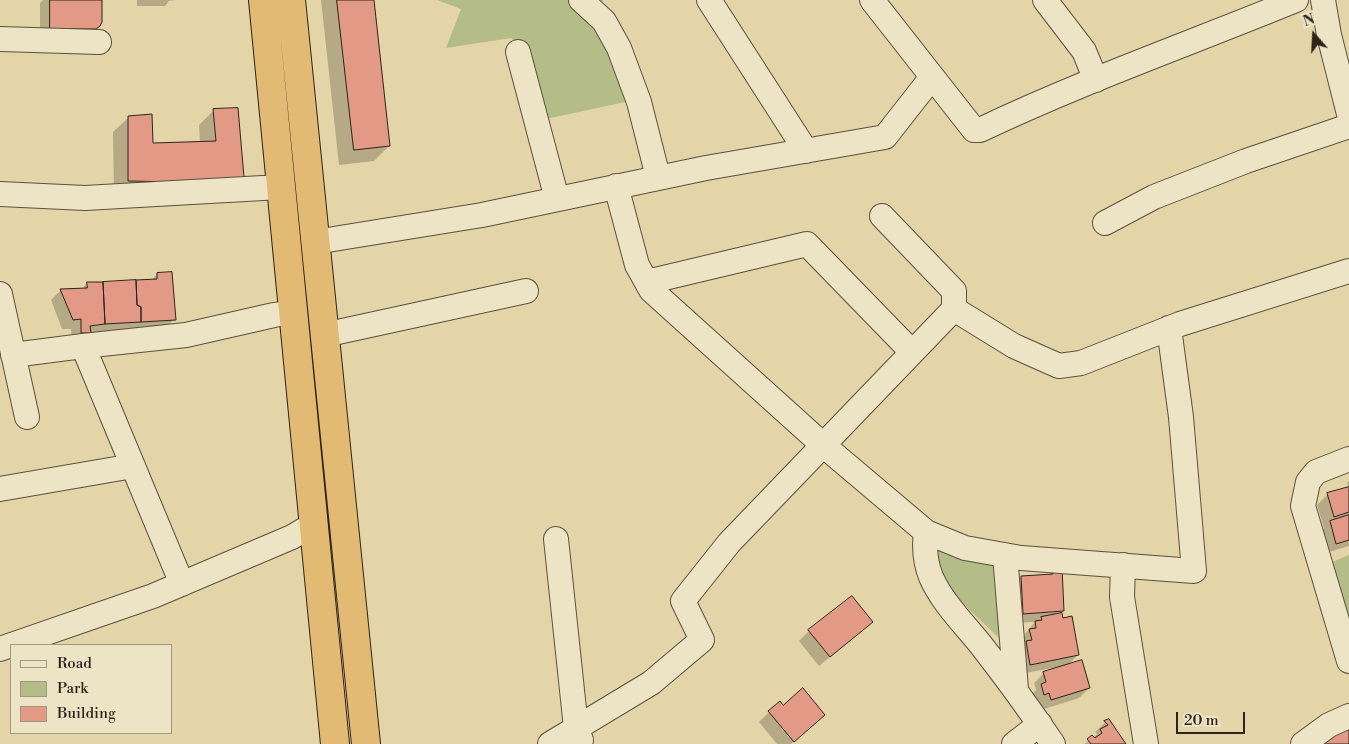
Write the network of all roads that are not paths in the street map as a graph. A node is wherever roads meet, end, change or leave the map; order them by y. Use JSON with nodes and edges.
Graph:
{"nodes":[{"id":1,"x":263,"y":0,"type":"edge"},
{"id":2,"x":291,"y":0,"type":"edge"},
{"id":3,"x":581,"y":0,"type":"edge"},
{"id":4,"x":709,"y":0,"type":"edge"},
{"id":5,"x":872,"y":0,"type":"edge"},
{"id":6,"x":1046,"y":0,"type":"edge"},
{"id":7,"x":1296,"y":0,"type":"edge"},
{"id":8,"x":1323,"y":0,"type":"edge"},
{"id":9,"x":0,"y":39,"type":"edge"},
{"id":10,"x":99,"y":42,"type":"dead end"},
{"id":11,"x":518,"y":52,"type":"dead end"},
{"id":12,"x":932,"y":77,"type":"junction"},
{"id":13,"x":1096,"y":80,"type":"junction"},
{"id":14,"x":1349,"y":114,"type":"edge"},
{"id":15,"x":1349,"y":126,"type":"edge"},
{"id":16,"x":806,"y":150,"type":"junction"},
{"id":17,"x":658,"y":178,"type":"junction"},
{"id":18,"x":616,"y":186,"type":"junction"},
{"id":19,"x":281,"y":187,"type":"junction"},
{"id":20,"x":0,"y":194,"type":"edge"},
{"id":21,"x":557,"y":199,"type":"junction"},
{"id":22,"x":882,"y":216,"type":"dead end"},
{"id":23,"x":1105,"y":223,"type":"dead end"},
{"id":24,"x":315,"y":242,"type":"junction"},
{"id":25,"x":1349,"y":271,"type":"edge"},
{"id":26,"x":647,"y":282,"type":"junction"},
{"id":27,"x":526,"y":291,"type":"dead end"},
{"id":28,"x":0,"y":294,"type":"edge"},
{"id":29,"x":954,"y":309,"type":"junction"},
{"id":30,"x":293,"y":312,"type":"junction"},
{"id":31,"x":1169,"y":328,"type":"junction"},
{"id":32,"x":324,"y":335,"type":"junction"},
{"id":33,"x":83,"y":346,"type":"junction"},
{"id":34,"x":912,"y":352,"type":"junction"},
{"id":35,"x":14,"y":355,"type":"junction"},
{"id":36,"x":28,"y":418,"type":"dead end"},
{"id":37,"x":823,"y":446,"type":"junction"},
{"id":38,"x":1349,"y":459,"type":"edge"},
{"id":39,"x":133,"y":466,"type":"junction"},
{"id":40,"x":0,"y":488,"type":"edge"},
{"id":41,"x":314,"y":524,"type":"junction"},
{"id":42,"x":926,"y":532,"type":"junction"},
{"id":43,"x":556,"y":539,"type":"dead end"},
{"id":44,"x":1005,"y":555,"type":"junction"},
{"id":45,"x":1124,"y":565,"type":"junction"},
{"id":46,"x":182,"y":584,"type":"junction"},
{"id":47,"x":12,"y":644,"type":"edge"},
{"id":48,"x":1349,"y":661,"type":"edge"},
{"id":49,"x":1016,"y":689,"type":"junction"},
{"id":50,"x":1349,"y":716,"type":"edge"},
{"id":51,"x":1040,"y":724,"type":"junction"},
{"id":52,"x":579,"y":736,"type":"edge"},
{"id":53,"x":335,"y":744,"type":"edge"},
{"id":54,"x":366,"y":744,"type":"edge"},
{"id":55,"x":550,"y":744,"type":"edge"},
{"id":56,"x":1014,"y":744,"type":"edge"},
{"id":57,"x":1053,"y":744,"type":"edge"},
{"id":58,"x":1146,"y":744,"type":"edge"},
{"id":59,"x":1303,"y":744,"type":"edge"}],
"edges":[{"from":1,"to":19,"type":"highway"},
{"from":2,"to":24,"type":"highway"},
{"from":3,"to":17,"type":"street"},
{"from":4,"to":16,"type":"street"},
{"from":5,"to":12,"type":"street"},
{"from":6,"to":13,"type":"street"},
{"from":7,"to":13,"type":"street"},
{"from":8,"to":14,"type":"street"},
{"from":9,"to":10,"type":"street"},
{"from":11,"to":21,"type":"street"},
{"from":12,"to":13,"type":"street"},
{"from":12,"to":16,"type":"street"},
{"from":15,"to":23,"type":"street"},
{"from":16,"to":17,"type":"street"},
{"from":17,"to":18,"type":"street"},
{"from":18,"to":21,"type":"street"},
{"from":18,"to":26,"type":"street"},
{"from":19,"to":20,"type":"street"},
{"from":19,"to":30,"type":"highway"},
{"from":21,"to":24,"type":"street"},
{"from":22,"to":29,"type":"street"},
{"from":24,"to":32,"type":"highway"},
{"from":25,"to":31,"type":"street"},
{"from":26,"to":34,"type":"street"},
{"from":26,"to":37,"type":"street"},
{"from":27,"to":32,"type":"street"},
{"from":28,"to":35,"type":"street"},
{"from":29,"to":31,"type":"street"},
{"from":29,"to":34,"type":"street"},
{"from":30,"to":33,"type":"street"},
{"from":30,"to":41,"type":"highway"},
{"from":31,"to":45,"type":"street"},
{"from":32,"to":54,"type":"highway"},
{"from":33,"to":35,"type":"street"},
{"from":33,"to":39,"type":"street"},
{"from":34,"to":37,"type":"street"},
{"from":35,"to":36,"type":"street"},
{"from":37,"to":42,"type":"street"},
{"from":37,"to":52,"type":"street"},
{"from":38,"to":48,"type":"street"},
{"from":39,"to":40,"type":"street"},
{"from":39,"to":46,"type":"street"},
{"from":41,"to":46,"type":"street"},
{"from":41,"to":53,"type":"highway"},
{"from":42,"to":44,"type":"street"},
{"from":42,"to":49,"type":"street"},
{"from":43,"to":52,"type":"street"},
{"from":44,"to":45,"type":"street"},
{"from":44,"to":49,"type":"street"},
{"from":45,"to":58,"type":"street"},
{"from":46,"to":47,"type":"street"},
{"from":49,"to":51,"type":"street"},
{"from":50,"to":59,"type":"street"},
{"from":51,"to":56,"type":"street"},
{"from":51,"to":57,"type":"street"},
{"from":52,"to":55,"type":"street"}]}
